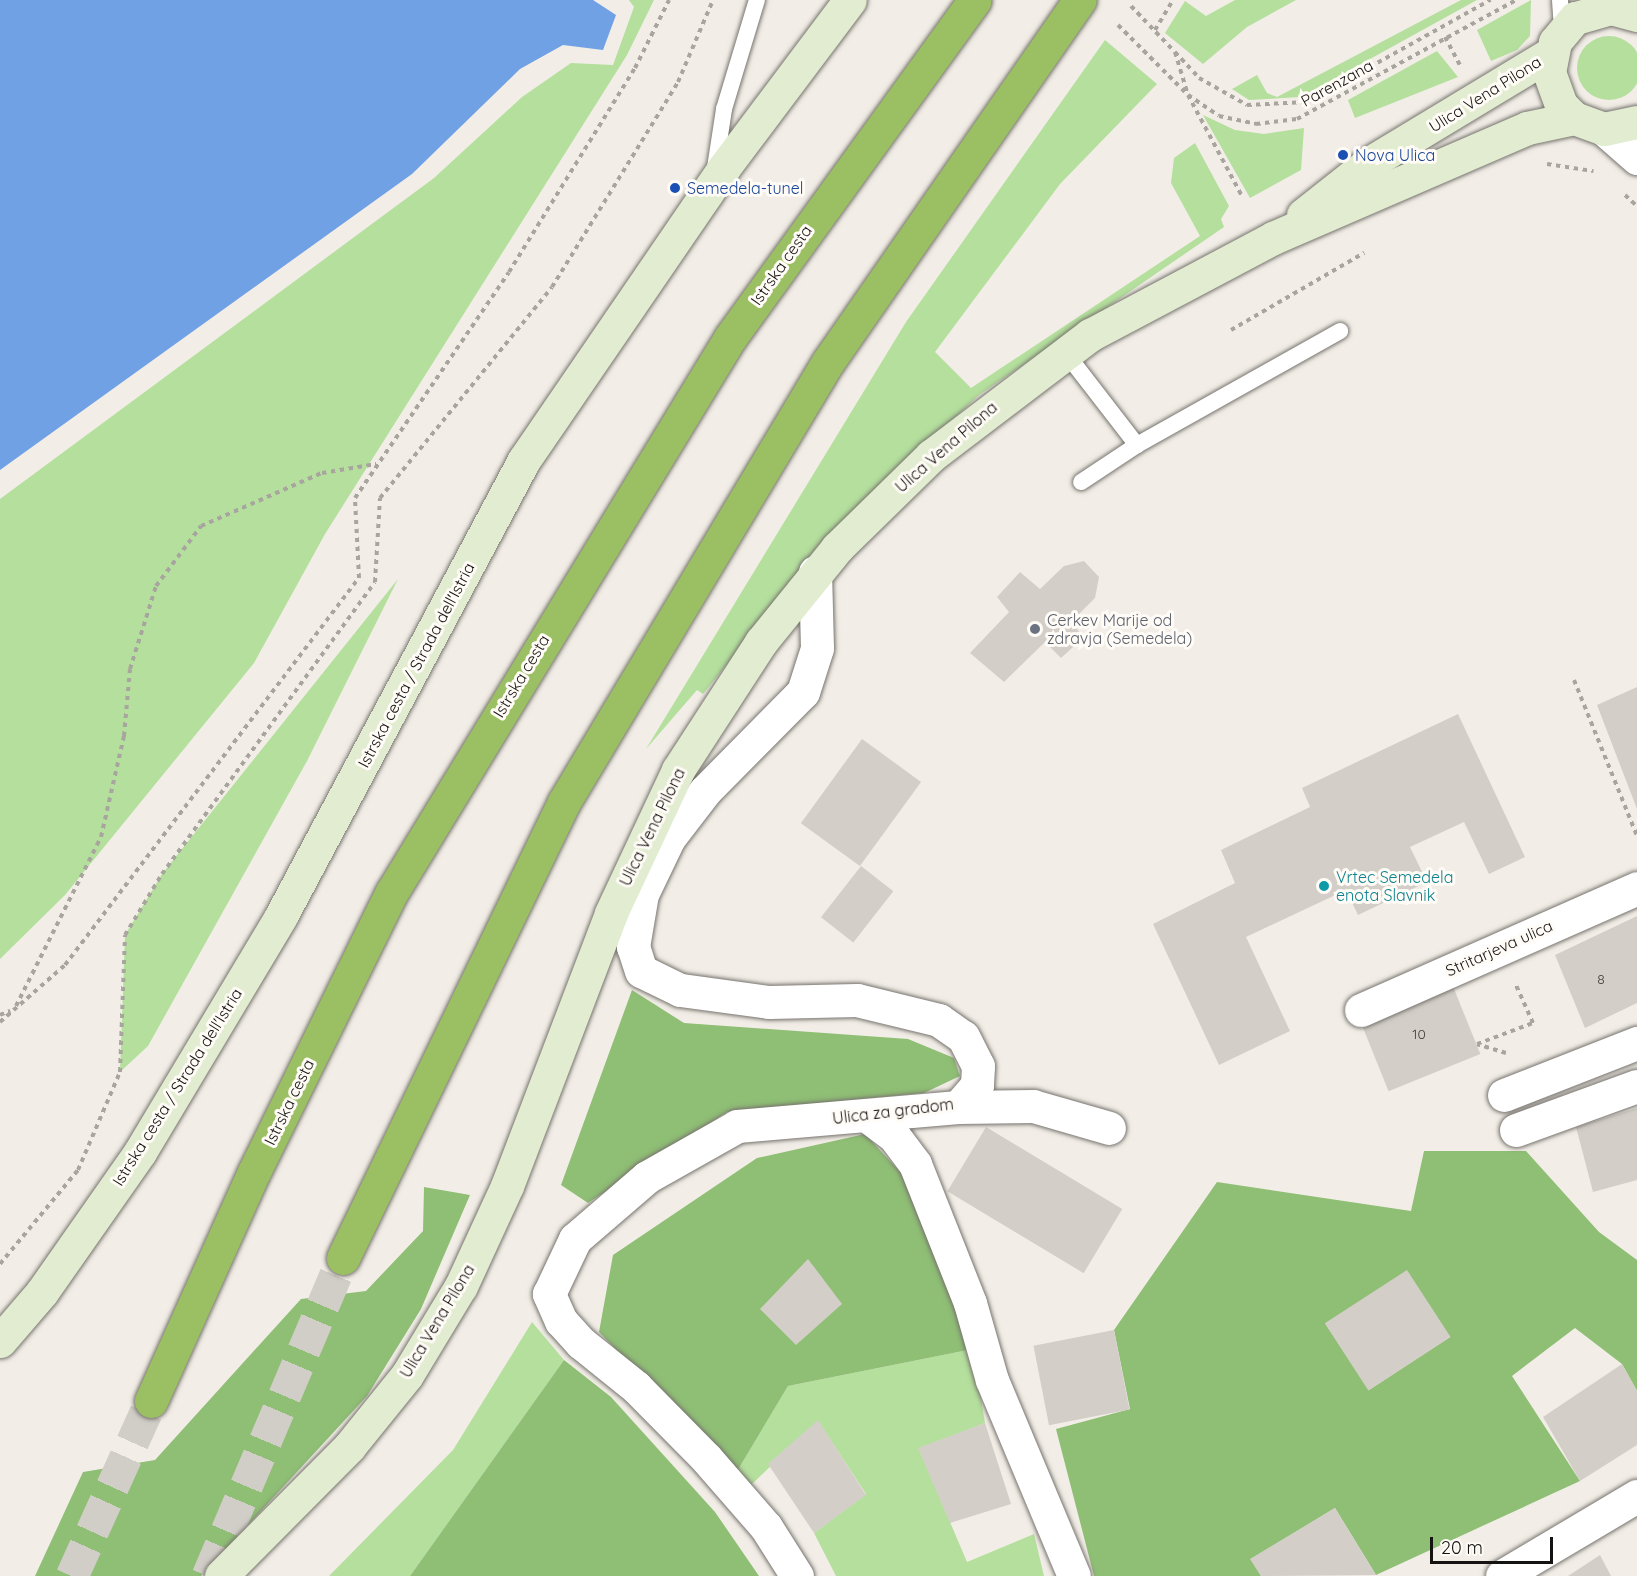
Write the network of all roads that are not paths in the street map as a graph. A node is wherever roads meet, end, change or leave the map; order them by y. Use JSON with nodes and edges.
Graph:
{"nodes":[{"id":1,"x":757,"y":0,"type":"edge"},
{"id":2,"x":850,"y":0,"type":"edge"},
{"id":3,"x":975,"y":0,"type":"edge"},
{"id":4,"x":1080,"y":0,"type":"edge"},
{"id":5,"x":1622,"y":8,"type":"edge"},
{"id":6,"x":1558,"y":28,"type":"edge"},
{"id":7,"x":1574,"y":118,"type":"junction"},
{"id":8,"x":1637,"y":122,"type":"edge"},
{"id":9,"x":1604,"y":129,"type":"junction"},
{"id":10,"x":1637,"y":158,"type":"edge"},
{"id":11,"x":713,"y":184,"type":"junction"},
{"id":12,"x":1273,"y":238,"type":"junction"},
{"id":13,"x":1340,"y":331,"type":"dead end"},
{"id":14,"x":1065,"y":352,"type":"junction"},
{"id":15,"x":1137,"y":445,"type":"junction"},
{"id":16,"x":1081,"y":482,"type":"dead end"},
{"id":17,"x":816,"y":572,"type":"junction"},
{"id":18,"x":1637,"y":888,"type":"edge"},
{"id":19,"x":1361,"y":1010,"type":"dead end"},
{"id":20,"x":1637,"y":1043,"type":"edge"},
{"id":21,"x":1637,"y":1086,"type":"edge"},
{"id":22,"x":1504,"y":1095,"type":"dead end"},
{"id":23,"x":958,"y":1107,"type":"junction"},
{"id":24,"x":866,"y":1115,"type":"junction"},
{"id":25,"x":1108,"y":1128,"type":"dead end"},
{"id":26,"x":1516,"y":1130,"type":"dead end"},
{"id":27,"x":343,"y":1258,"type":"tunnel mouth"},
{"id":28,"x":0,"y":1341,"type":"edge"},
{"id":29,"x":151,"y":1401,"type":"tunnel mouth"},
{"id":30,"x":1637,"y":1496,"type":"edge"},
{"id":31,"x":221,"y":1576,"type":"edge"},
{"id":32,"x":797,"y":1576,"type":"edge"},
{"id":33,"x":1074,"y":1576,"type":"edge"},
{"id":34,"x":1502,"y":1576,"type":"edge"}],
"edges":[{"from":1,"to":11,"type":"lane"},
{"from":2,"to":11,"type":"street","name":"Istrska cesta / Strada dell'Istria"},
{"from":3,"to":29,"type":"highway","name":"Istrska cesta"},
{"from":4,"to":27,"type":"highway"},
{"from":5,"to":6,"type":"street","name":"Ulica Vena Pilona"},
{"from":6,"to":7,"type":"street"},
{"from":6,"to":12,"type":"street","name":"Ulica Vena Pilona"},
{"from":7,"to":9,"type":"street"},
{"from":7,"to":12,"type":"street","name":"Ulica Vena Pilona"},
{"from":8,"to":9,"type":"street"},
{"from":9,"to":10,"type":"street"},
{"from":11,"to":28,"type":"street","name":"Istrska cesta / Strada dell'Istria"},
{"from":12,"to":14,"type":"street","name":"Ulica Vena Pilona"},
{"from":13,"to":15,"type":"lane"},
{"from":14,"to":15,"type":"lane"},
{"from":14,"to":17,"type":"street","name":"Ulica Vena Pilona"},
{"from":15,"to":16,"type":"lane"},
{"from":17,"to":23,"type":"street","name":"Ulica za gradom"},
{"from":17,"to":31,"type":"street","name":"Ulica Vena Pilona"},
{"from":18,"to":19,"type":"street","name":"Stritarjeva ulica"},
{"from":20,"to":22,"type":"street"},
{"from":21,"to":26,"type":"street"},
{"from":23,"to":24,"type":"street","name":"Ulica za gradom"},
{"from":23,"to":25,"type":"street"},
{"from":24,"to":32,"type":"street","name":"Ulica za gradom"},
{"from":24,"to":33,"type":"street"},
{"from":30,"to":34,"type":"street"}]}
